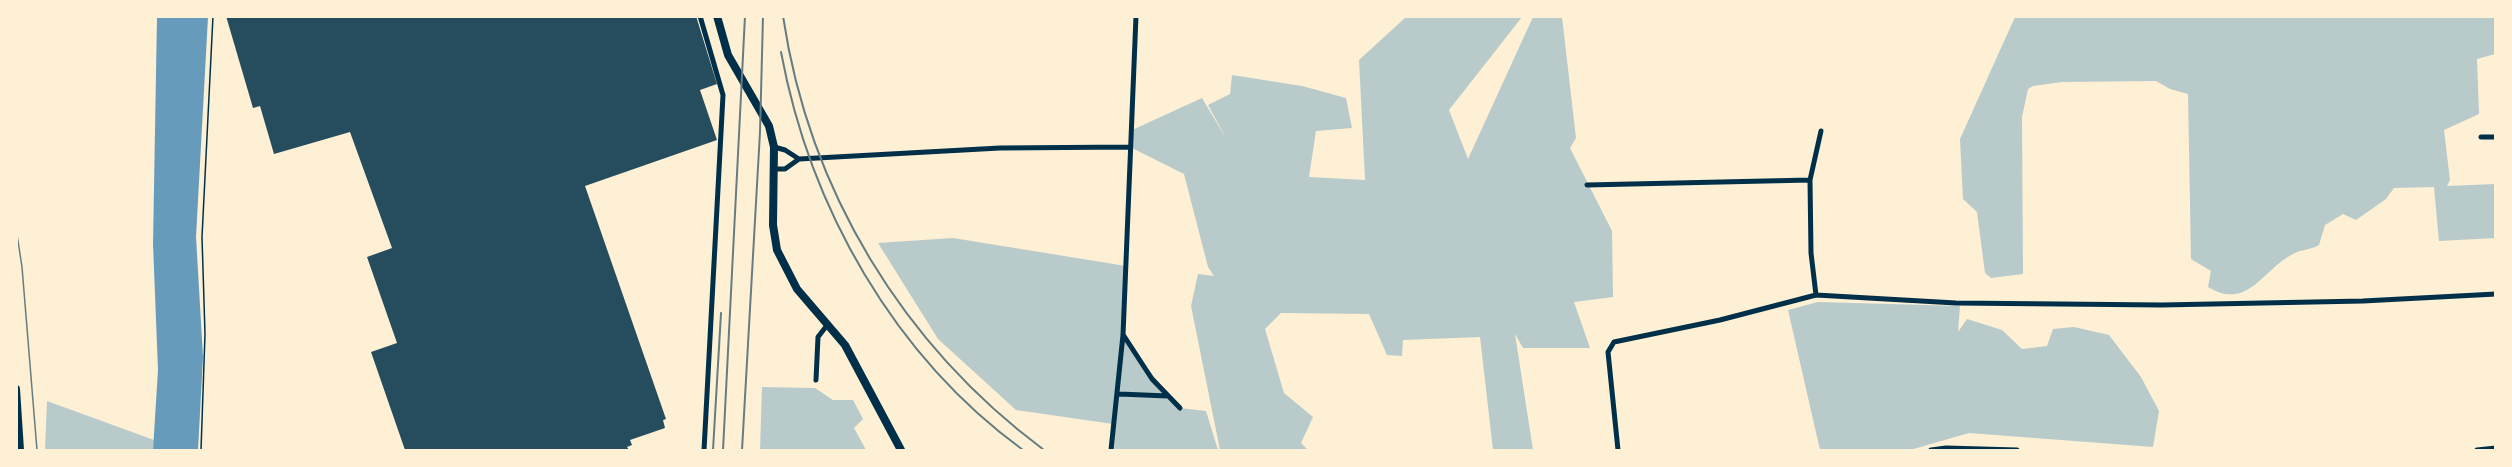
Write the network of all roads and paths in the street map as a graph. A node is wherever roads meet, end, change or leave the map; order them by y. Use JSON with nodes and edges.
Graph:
{"nodes":[{"id":1,"x":213,"y":16,"type":"edge"},
{"id":2,"x":700,"y":16,"type":"edge"},
{"id":3,"x":717,"y":16,"type":"edge"},
{"id":4,"x":1137,"y":16,"type":"edge"},
{"id":5,"x":1821,"y":131,"type":"dead end"},
{"id":6,"x":2481,"y":137,"type":"dead end"},
{"id":7,"x":2496,"y":137,"type":"edge"},
{"id":8,"x":774,"y":147,"type":"junction"},
{"id":9,"x":1130,"y":147,"type":"junction"},
{"id":10,"x":799,"y":159,"type":"junction"},
{"id":11,"x":774,"y":169,"type":"junction"},
{"id":12,"x":1810,"y":180,"type":"junction"},
{"id":13,"x":1587,"y":185,"type":"dead end"},
{"id":14,"x":2496,"y":294,"type":"edge"},
{"id":15,"x":1816,"y":296,"type":"junction"},
{"id":16,"x":828,"y":324,"type":"junction"},
{"id":17,"x":1123,"y":335,"type":"junction"},
{"id":18,"x":816,"y":380,"type":"dead end"},
{"id":19,"x":16,"y":390,"type":"edge"},
{"id":20,"x":1119,"y":394,"type":"junction"},
{"id":21,"x":1168,"y":396,"type":"junction"},
{"id":22,"x":1180,"y":408,"type":"dead end"},
{"id":23,"x":2496,"y":448,"type":"edge"},
{"id":24,"x":20,"y":450,"type":"edge"},
{"id":25,"x":201,"y":450,"type":"edge"},
{"id":26,"x":704,"y":450,"type":"edge"},
{"id":27,"x":901,"y":450,"type":"edge"},
{"id":28,"x":1111,"y":450,"type":"edge"},
{"id":29,"x":1618,"y":450,"type":"edge"},
{"id":30,"x":1931,"y":450,"type":"edge"},
{"id":31,"x":2017,"y":450,"type":"edge"},
{"id":32,"x":2477,"y":450,"type":"edge"}],
"edges":[{"from":1,"to":25,"type":"path"},
{"from":2,"to":26,"type":"street"},
{"from":3,"to":8,"type":"main road"},
{"from":4,"to":9,"type":"street"},
{"from":5,"to":12,"type":"street"},
{"from":6,"to":7,"type":"street"},
{"from":8,"to":10,"type":"street"},
{"from":8,"to":11,"type":"main road"},
{"from":9,"to":10,"type":"street"},
{"from":9,"to":17,"type":"street"},
{"from":10,"to":11,"type":"street"},
{"from":11,"to":16,"type":"main road"},
{"from":12,"to":13,"type":"street"},
{"from":12,"to":15,"type":"street"},
{"from":14,"to":15,"type":"street"},
{"from":15,"to":29,"type":"street"},
{"from":16,"to":18,"type":"street"},
{"from":16,"to":27,"type":"main road"},
{"from":17,"to":20,"type":"street"},
{"from":17,"to":21,"type":"street"},
{"from":19,"to":24,"type":"main road"},
{"from":20,"to":21,"type":"street"},
{"from":20,"to":28,"type":"street"},
{"from":21,"to":22,"type":"street"},
{"from":23,"to":32,"type":"street"},
{"from":30,"to":31,"type":"street"}]}
